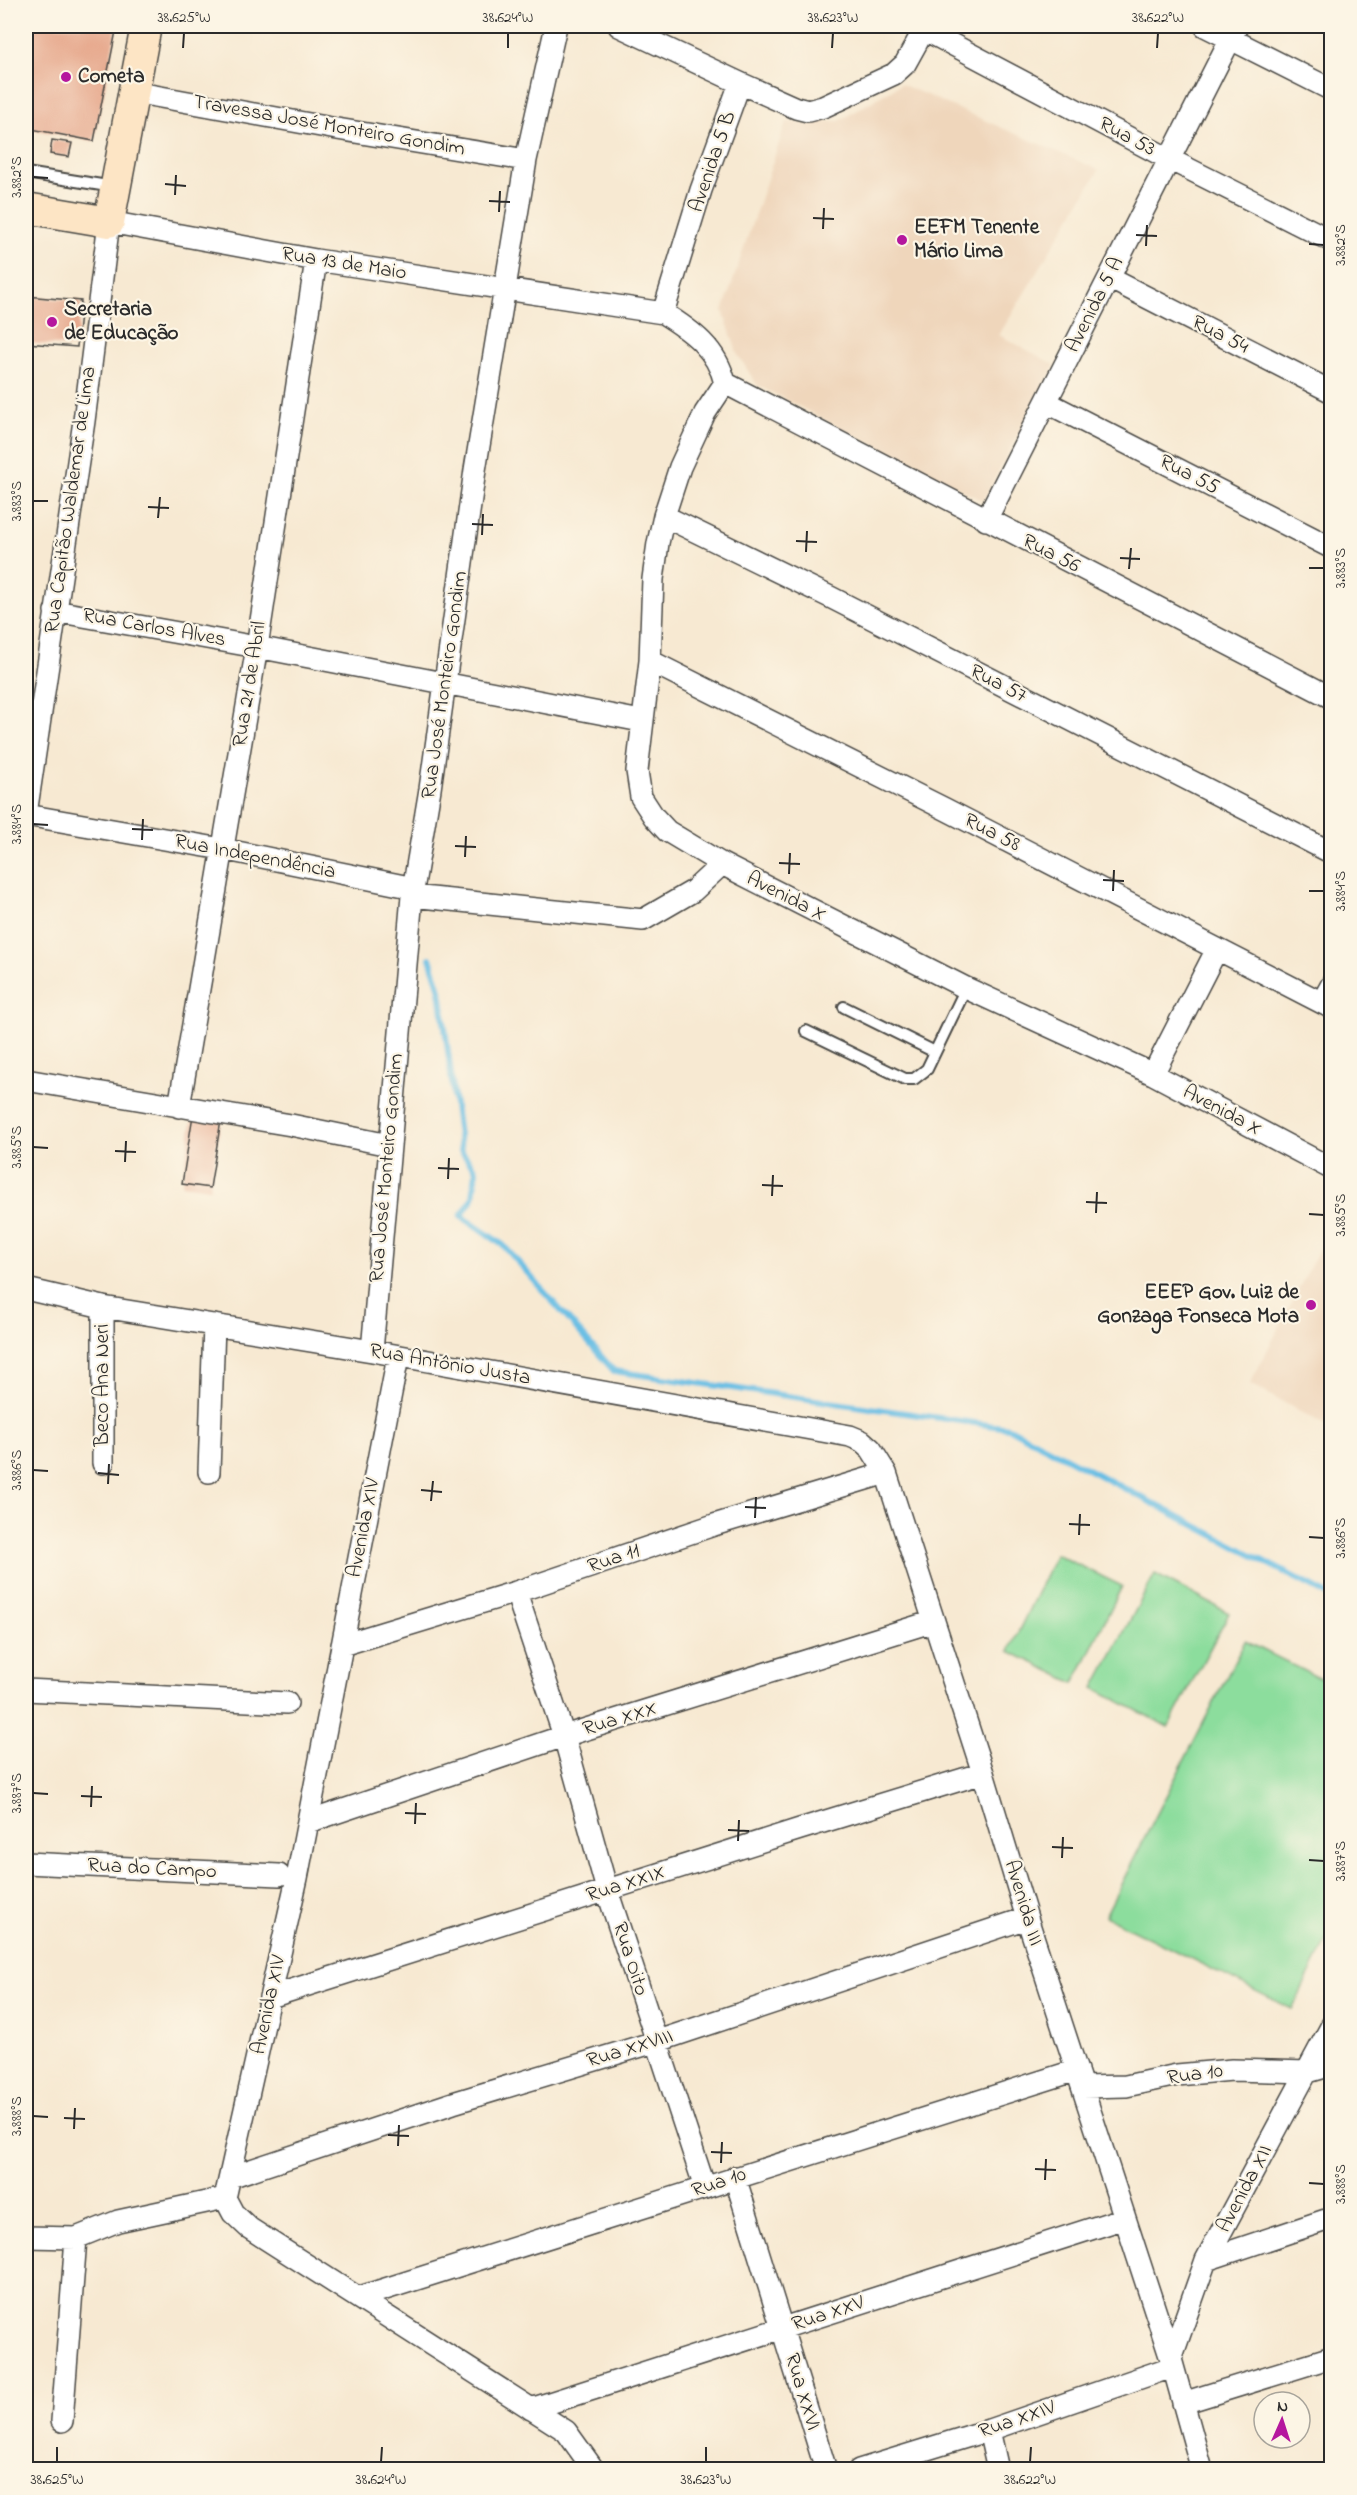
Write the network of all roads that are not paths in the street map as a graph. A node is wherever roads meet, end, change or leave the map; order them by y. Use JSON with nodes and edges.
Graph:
{"nodes":[{"id":1,"x":146,"y":26,"type":"edge"},
{"id":2,"x":556,"y":26,"type":"edge"},
{"id":3,"x":619,"y":26,"type":"edge"},
{"id":4,"x":1205,"y":26,"type":"edge"},
{"id":5,"x":925,"y":28,"type":"edge"},
{"id":6,"x":1233,"y":33,"type":"edge"},
{"id":7,"x":740,"y":83,"type":"junction"},
{"id":8,"x":1332,"y":90,"type":"edge"},
{"id":9,"x":133,"y":92,"type":"junction"},
{"id":10,"x":1169,"y":159,"type":"junction"},
{"id":11,"x":526,"y":160,"type":"junction"},
{"id":12,"x":26,"y":173,"type":"edge"},
{"id":13,"x":115,"y":188,"type":"junction"},
{"id":14,"x":26,"y":208,"type":"edge"},
{"id":15,"x":109,"y":222,"type":"junction"},
{"id":16,"x":1332,"y":241,"type":"edge"},
{"id":17,"x":316,"y":260,"type":"junction"},
{"id":18,"x":1109,"y":278,"type":"junction"},
{"id":19,"x":507,"y":290,"type":"junction"},
{"id":20,"x":663,"y":313,"type":"junction"},
{"id":21,"x":725,"y":383,"type":"junction"},
{"id":22,"x":1332,"y":392,"type":"edge"},
{"id":23,"x":1046,"y":402,"type":"junction"},
{"id":24,"x":664,"y":516,"type":"junction"},
{"id":25,"x":986,"y":520,"type":"junction"},
{"id":26,"x":1332,"y":548,"type":"edge"},
{"id":27,"x":55,"y":611,"type":"junction"},
{"id":28,"x":257,"y":647,"type":"junction"},
{"id":29,"x":650,"y":661,"type":"junction"},
{"id":30,"x":445,"y":683,"type":"junction"},
{"id":31,"x":1332,"y":698,"type":"edge"},
{"id":32,"x":641,"y":721,"type":"junction"},
{"id":33,"x":26,"y":815,"type":"edge"},
{"id":34,"x":1329,"y":846,"type":"edge"},
{"id":35,"x":222,"y":849,"type":"junction"},
{"id":36,"x":722,"y":864,"type":"junction"},
{"id":37,"x":413,"y":892,"type":"junction"},
{"id":38,"x":1217,"y":949,"type":"junction"},
{"id":39,"x":966,"y":988,"type":"junction"},
{"id":40,"x":1328,"y":998,"type":"edge"},
{"id":41,"x":844,"y":1008,"type":"dead end"},
{"id":42,"x":806,"y":1031,"type":"dead end"},
{"id":43,"x":935,"y":1052,"type":"junction"},
{"id":44,"x":1153,"y":1074,"type":"junction"},
{"id":45,"x":26,"y":1080,"type":"edge"},
{"id":46,"x":179,"y":1107,"type":"junction"},
{"id":47,"x":389,"y":1145,"type":"junction"},
{"id":48,"x":1332,"y":1169,"type":"edge"},
{"id":49,"x":26,"y":1288,"type":"edge"},
{"id":50,"x":103,"y":1307,"type":"junction"},
{"id":51,"x":214,"y":1325,"type":"junction"},
{"id":52,"x":372,"y":1351,"type":"junction"},
{"id":53,"x":398,"y":1357,"type":"junction"},
{"id":54,"x":871,"y":1449,"type":"joint"},
{"id":55,"x":103,"y":1463,"type":"dead end"},
{"id":56,"x":209,"y":1472,"type":"dead end"},
{"id":57,"x":886,"y":1473,"type":"junction"},
{"id":58,"x":516,"y":1592,"type":"junction"},
{"id":59,"x":934,"y":1621,"type":"junction"},
{"id":60,"x":342,"y":1645,"type":"junction"},
{"id":61,"x":26,"y":1690,"type":"edge"},
{"id":62,"x":287,"y":1703,"type":"dead end"},
{"id":63,"x":564,"y":1736,"type":"junction"},
{"id":64,"x":983,"y":1773,"type":"junction"},
{"id":65,"x":308,"y":1822,"type":"junction"},
{"id":66,"x":26,"y":1863,"type":"edge"},
{"id":67,"x":279,"y":1875,"type":"dead end"},
{"id":68,"x":607,"y":1890,"type":"junction"},
{"id":69,"x":1027,"y":1918,"type":"junction"},
{"id":70,"x":270,"y":1997,"type":"junction"},
{"id":71,"x":1332,"y":2025,"type":"edge"},
{"id":72,"x":658,"y":2042,"type":"junction"},
{"id":73,"x":1332,"y":2065,"type":"edge"},
{"id":74,"x":1308,"y":2072,"type":"junction"},
{"id":75,"x":1080,"y":2079,"type":"junction"},
{"id":76,"x":231,"y":2177,"type":"junction"},
{"id":77,"x":735,"y":2177,"type":"junction"},
{"id":78,"x":705,"y":2188,"type":"junction"},
{"id":79,"x":225,"y":2199,"type":"junction"},
{"id":80,"x":1125,"y":2218,"type":"junction"},
{"id":81,"x":1332,"y":2218,"type":"edge"},
{"id":82,"x":26,"y":2237,"type":"edge"},
{"id":83,"x":76,"y":2238,"type":"junction"},
{"id":84,"x":1206,"y":2260,"type":"junction"},
{"id":85,"x":360,"y":2297,"type":"junction"},
{"id":86,"x":783,"y":2329,"type":"junction"},
{"id":87,"x":1332,"y":2357,"type":"edge"},
{"id":88,"x":1172,"y":2363,"type":"junction"},
{"id":89,"x":1183,"y":2403,"type":"junction"},
{"id":90,"x":531,"y":2409,"type":"junction"},
{"id":91,"x":62,"y":2421,"type":"dead end"},
{"id":92,"x":989,"y":2430,"type":"junction"},
{"id":93,"x":594,"y":2469,"type":"edge"},
{"id":94,"x":826,"y":2469,"type":"edge"},
{"id":95,"x":860,"y":2469,"type":"edge"},
{"id":96,"x":998,"y":2469,"type":"edge"},
{"id":97,"x":1203,"y":2469,"type":"edge"}],
"edges":[{"from":1,"to":9,"type":"street"},
{"from":2,"to":11,"type":"street","name":"Rua José Monteiro Gondim"},
{"from":3,"to":7,"type":"street"},
{"from":4,"to":6,"type":"street"},
{"from":5,"to":7,"type":"street","name":"Avenida 5 B"},
{"from":5,"to":10,"type":"street","name":"Rua 53"},
{"from":6,"to":8,"type":"street"},
{"from":6,"to":10,"type":"street","name":"Avenida 5 A"},
{"from":7,"to":20,"type":"street","name":"Avenida 5 B"},
{"from":9,"to":11,"type":"street","name":"Travessa José Monteiro Gondim"},
{"from":9,"to":13,"type":"street"},
{"from":10,"to":16,"type":"street","name":"Rua 53"},
{"from":10,"to":18,"type":"street","name":"Avenida 5 A"},
{"from":11,"to":19,"type":"street","name":"Rua José Monteiro Gondim"},
{"from":12,"to":13,"type":"lane"},
{"from":13,"to":15,"type":"street"},
{"from":14,"to":15,"type":"street","name":"Rua 13 de Maio"},
{"from":15,"to":17,"type":"street","name":"Rua 13 de Maio"},
{"from":15,"to":27,"type":"street","name":"Rua Capitão Waldemar de Lima"},
{"from":17,"to":19,"type":"street","name":"Rua 13 de Maio"},
{"from":17,"to":28,"type":"street","name":"Rua 21 de Abril"},
{"from":18,"to":22,"type":"street","name":"Rua 54"},
{"from":18,"to":23,"type":"street","name":"Avenida 5 A"},
{"from":19,"to":20,"type":"street","name":"Rua 13 de Maio"},
{"from":19,"to":30,"type":"street","name":"Rua José Monteiro Gondim"},
{"from":20,"to":21,"type":"street"},
{"from":21,"to":24,"type":"street","name":"Avenida X"},
{"from":21,"to":25,"type":"street","name":"Rua 56"},
{"from":23,"to":25,"type":"street","name":"Avenida 5 A"},
{"from":23,"to":26,"type":"street","name":"Rua 55"},
{"from":24,"to":29,"type":"street","name":"Avenida X"},
{"from":24,"to":34,"type":"street","name":"Rua 57"},
{"from":25,"to":31,"type":"street","name":"Rua 56"},
{"from":27,"to":28,"type":"street","name":"Rua Carlos Alves"},
{"from":27,"to":33,"type":"street","name":"Rua Capitão Waldemar de Lima"},
{"from":28,"to":30,"type":"street","name":"Rua Carlos Alves"},
{"from":28,"to":35,"type":"street","name":"Rua 21 de Abril"},
{"from":29,"to":32,"type":"street","name":"Avenida X"},
{"from":29,"to":38,"type":"street","name":"Rua 58"},
{"from":30,"to":32,"type":"street","name":"Rua Carlos Alves"},
{"from":30,"to":37,"type":"street","name":"Rua José Monteiro Gondim"},
{"from":32,"to":36,"type":"street","name":"Avenida X"},
{"from":33,"to":35,"type":"street","name":"Rua Independência"},
{"from":35,"to":37,"type":"street","name":"Rua Independência"},
{"from":35,"to":46,"type":"street","name":"Rua 21 de Abril"},
{"from":36,"to":37,"type":"street","name":"Rua Independência"},
{"from":36,"to":39,"type":"street","name":"Avenida X"},
{"from":37,"to":47,"type":"street","name":"Rua José Monteiro Gondim"},
{"from":38,"to":40,"type":"street","name":"Rua 58"},
{"from":38,"to":44,"type":"street"},
{"from":39,"to":43,"type":"lane"},
{"from":39,"to":44,"type":"street","name":"Avenida X"},
{"from":41,"to":43,"type":"lane"},
{"from":42,"to":43,"type":"lane"},
{"from":44,"to":48,"type":"street","name":"Avenida X"},
{"from":45,"to":46,"type":"street"},
{"from":46,"to":47,"type":"street"},
{"from":47,"to":52,"type":"street","name":"Rua José Monteiro Gondim"},
{"from":49,"to":50,"type":"street","name":"Rua Antônio Justa"},
{"from":50,"to":51,"type":"street","name":"Rua Antônio Justa"},
{"from":50,"to":55,"type":"street","name":"Beco Ana Neri"},
{"from":51,"to":52,"type":"street","name":"Rua Antônio Justa"},
{"from":51,"to":56,"type":"street"},
{"from":52,"to":53,"type":"street","name":"Rua Antônio Justa"},
{"from":53,"to":54,"type":"street","name":"Rua Antônio Justa"},
{"from":53,"to":60,"type":"street","name":"Avenida XIV"},
{"from":54,"to":57,"type":"street","name":"Avenida III"},
{"from":57,"to":58,"type":"street","name":"Rua 11"},
{"from":57,"to":59,"type":"street","name":"Avenida III"},
{"from":58,"to":60,"type":"street","name":"Rua 11"},
{"from":58,"to":63,"type":"street","name":"Rua Oito"},
{"from":59,"to":63,"type":"street","name":"Rua XXX"},
{"from":59,"to":64,"type":"street","name":"Avenida III"},
{"from":60,"to":65,"type":"street","name":"Avenida XIV"},
{"from":61,"to":62,"type":"street"},
{"from":63,"to":65,"type":"street","name":"Rua XXX"},
{"from":63,"to":68,"type":"street","name":"Rua Oito"},
{"from":64,"to":68,"type":"street","name":"Rua XXIX"},
{"from":64,"to":69,"type":"street","name":"Avenida III"},
{"from":65,"to":70,"type":"street","name":"Avenida XIV"},
{"from":66,"to":67,"type":"street","name":"Rua do Campo"},
{"from":68,"to":70,"type":"street","name":"Rua XXIX"},
{"from":68,"to":72,"type":"street","name":"Rua Oito"},
{"from":69,"to":72,"type":"street","name":"Rua XXVIII"},
{"from":69,"to":75,"type":"street","name":"Avenida III"},
{"from":70,"to":76,"type":"street","name":"Avenida XIV"},
{"from":71,"to":74,"type":"street","name":"Avenida XII"},
{"from":72,"to":76,"type":"street","name":"Rua XXVIII"},
{"from":72,"to":78,"type":"street","name":"Rua Oito"},
{"from":73,"to":74,"type":"street","name":"Rua 10"},
{"from":74,"to":75,"type":"street","name":"Rua 10"},
{"from":74,"to":84,"type":"street","name":"Avenida XII"},
{"from":75,"to":77,"type":"street","name":"Rua 10"},
{"from":75,"to":80,"type":"street","name":"Avenida III"},
{"from":76,"to":79,"type":"street","name":"Avenida XIV"},
{"from":77,"to":78,"type":"street","name":"Rua 10"},
{"from":77,"to":86,"type":"street","name":"Rua XXVI"},
{"from":78,"to":85,"type":"street","name":"Rua 10"},
{"from":79,"to":83,"type":"street"},
{"from":79,"to":85,"type":"street"},
{"from":80,"to":86,"type":"street","name":"Rua XXV"},
{"from":80,"to":88,"type":"street","name":"Avenida III"},
{"from":81,"to":84,"type":"street"},
{"from":82,"to":83,"type":"street"},
{"from":83,"to":91,"type":"street"},
{"from":84,"to":88,"type":"street","name":"Avenida XII"},
{"from":85,"to":90,"type":"street"},
{"from":86,"to":90,"type":"street","name":"Rua XXV"},
{"from":86,"to":94,"type":"street","name":"Rua XXVI"},
{"from":87,"to":89,"type":"street"},
{"from":88,"to":89,"type":"street","name":"Avenida III"},
{"from":88,"to":92,"type":"street","name":"Rua XXIV"},
{"from":89,"to":97,"type":"street","name":"Avenida III"},
{"from":90,"to":93,"type":"street"},
{"from":92,"to":95,"type":"street","name":"Rua XXIV"},
{"from":92,"to":96,"type":"street"}]}
